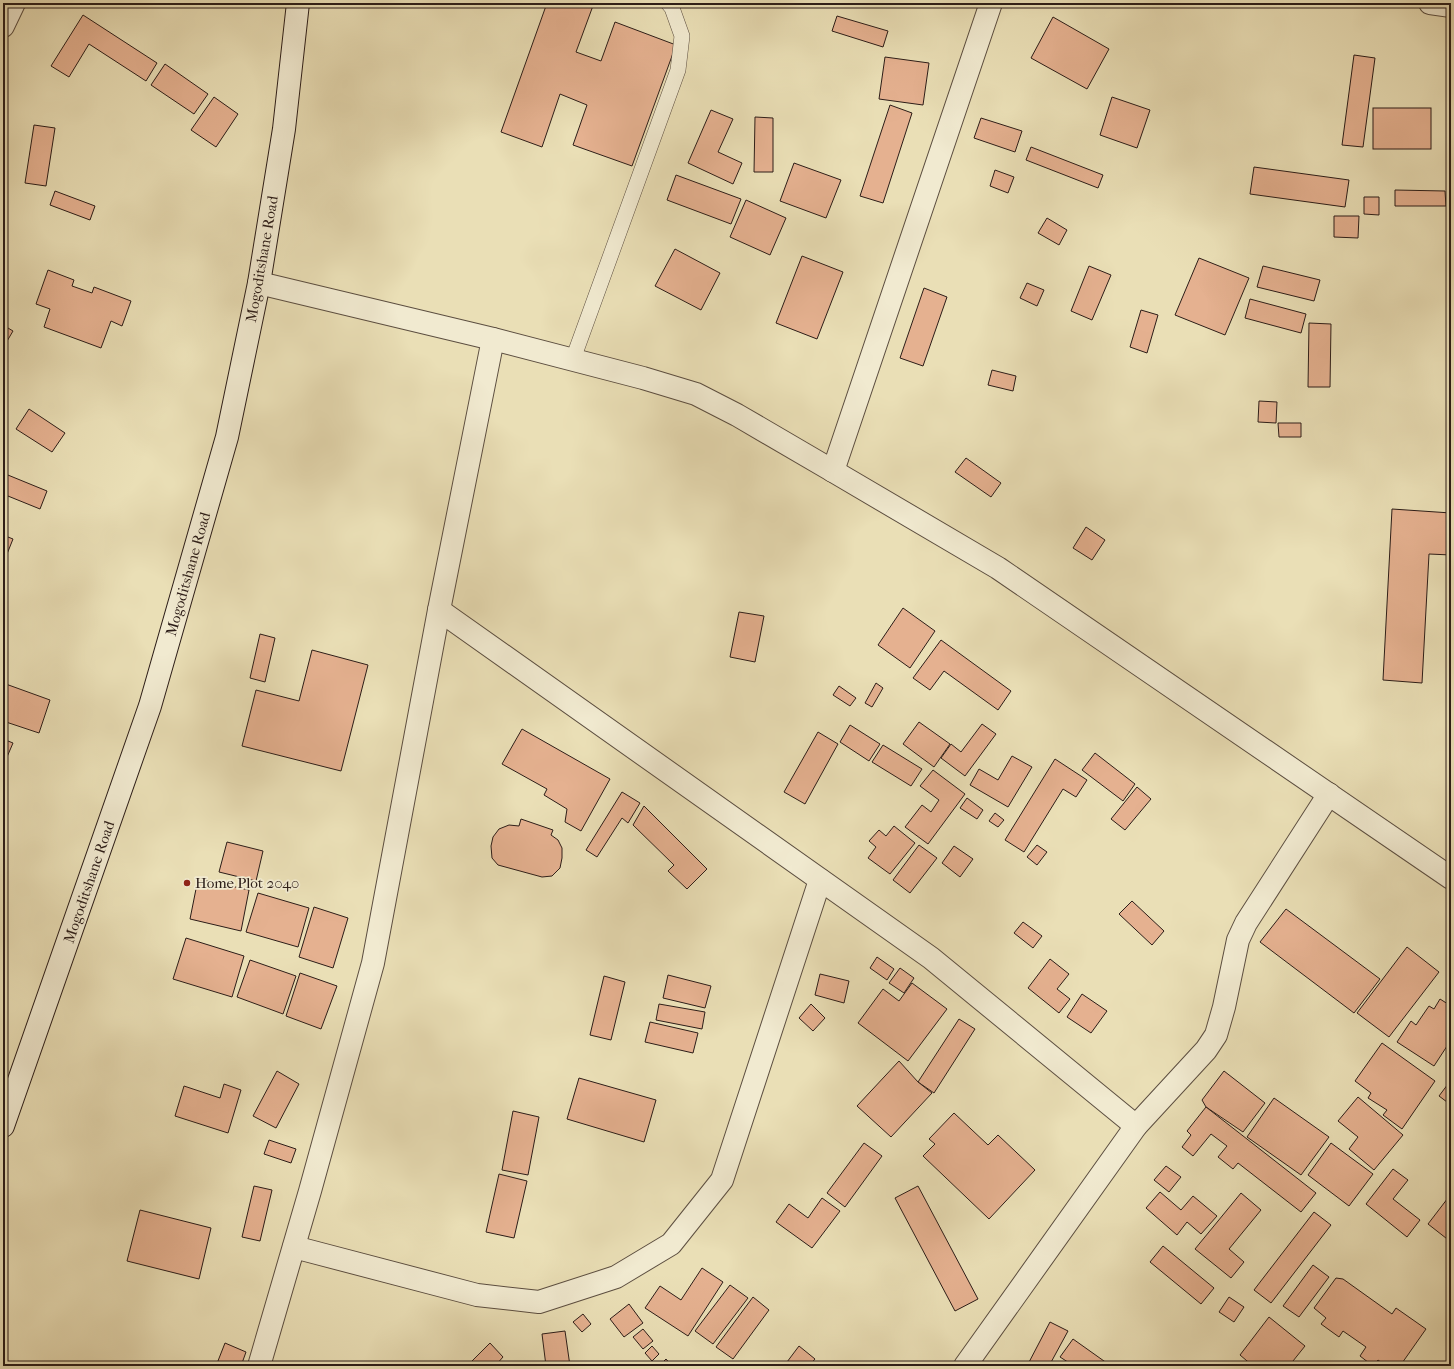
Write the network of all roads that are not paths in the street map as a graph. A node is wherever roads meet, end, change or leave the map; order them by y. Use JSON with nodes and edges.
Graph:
{"nodes":[{"id":1,"x":14,"y":3,"type":"edge"},
{"id":2,"x":298,"y":3,"type":"edge"},
{"id":3,"x":668,"y":3,"type":"edge"},
{"id":4,"x":991,"y":3,"type":"edge"},
{"id":5,"x":1430,"y":3,"type":"edge"},
{"id":6,"x":1451,"y":6,"type":"edge"},
{"id":7,"x":3,"y":26,"type":"edge"},
{"id":8,"x":259,"y":283,"type":"junction"},
{"id":9,"x":493,"y":339,"type":"junction"},
{"id":10,"x":573,"y":359,"type":"junction"},
{"id":11,"x":833,"y":471,"type":"junction"},
{"id":12,"x":439,"y":610,"type":"junction"},
{"id":13,"x":1329,"y":794,"type":"junction"},
{"id":14,"x":1451,"y":878,"type":"edge"},
{"id":15,"x":820,"y":880,"type":"junction"},
{"id":16,"x":3,"y":1126,"type":"edge"},
{"id":17,"x":1136,"y":1126,"type":"junction"},
{"id":18,"x":294,"y":1247,"type":"junction"},
{"id":19,"x":259,"y":1366,"type":"edge"},
{"id":20,"x":965,"y":1366,"type":"edge"}],
"edges":[{"from":1,"to":7,"type":"street"},
{"from":2,"to":8,"type":"street","name":"Mogoditshane Road"},
{"from":3,"to":10,"type":"lane"},
{"from":4,"to":11,"type":"street"},
{"from":5,"to":6,"type":"street"},
{"from":8,"to":9,"type":"street"},
{"from":8,"to":16,"type":"street","name":"Mogoditshane Road"},
{"from":9,"to":10,"type":"street"},
{"from":9,"to":12,"type":"street"},
{"from":10,"to":11,"type":"street"},
{"from":11,"to":13,"type":"street"},
{"from":12,"to":15,"type":"street"},
{"from":12,"to":18,"type":"street"},
{"from":13,"to":14,"type":"street"},
{"from":13,"to":17,"type":"street"},
{"from":15,"to":17,"type":"street"},
{"from":15,"to":18,"type":"street"},
{"from":17,"to":20,"type":"street"},
{"from":18,"to":19,"type":"street"}]}
